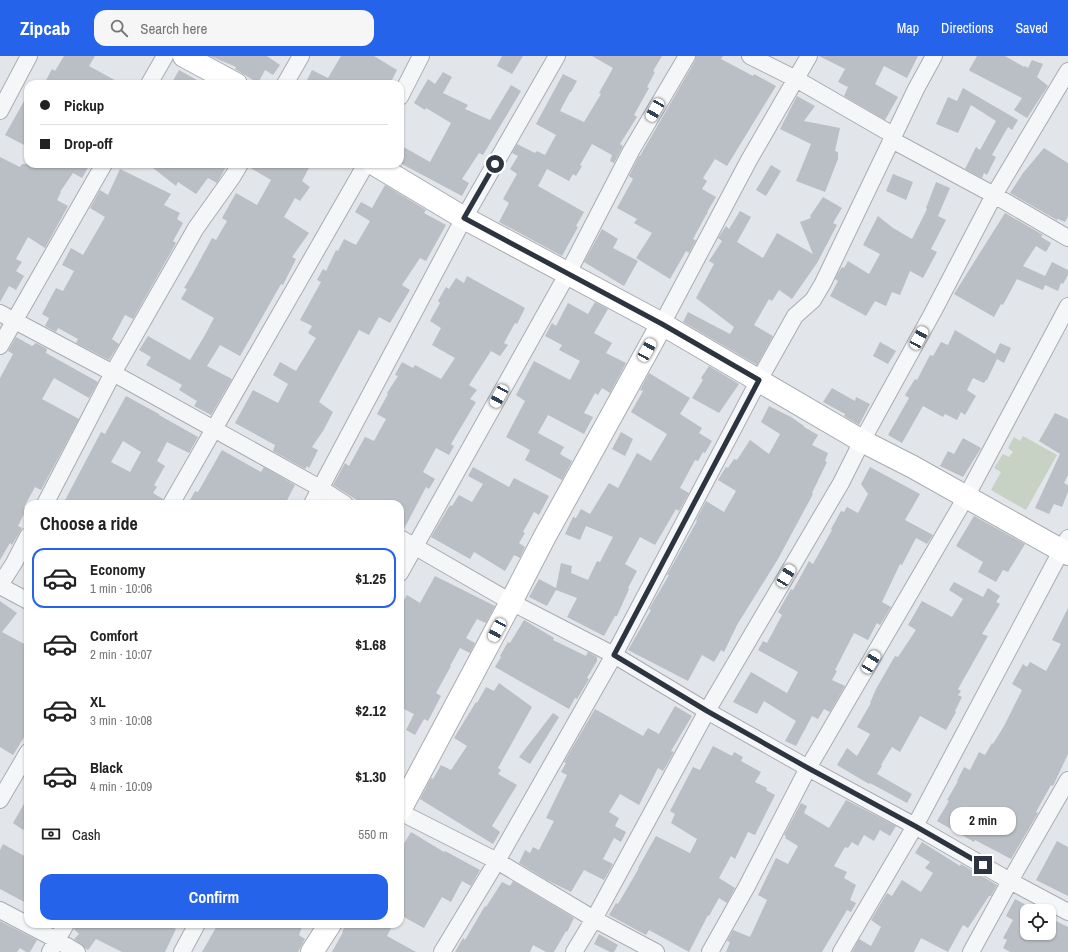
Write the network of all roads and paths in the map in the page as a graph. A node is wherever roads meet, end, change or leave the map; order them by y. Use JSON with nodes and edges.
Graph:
{"nodes":[{"id":1,"x":29,"y":56,"type":"edge"},
{"id":2,"x":165,"y":56,"type":"edge"},
{"id":3,"x":184,"y":56,"type":"edge"},
{"id":4,"x":301,"y":56,"type":"edge"},
{"id":5,"x":421,"y":56,"type":"edge"},
{"id":6,"x":557,"y":56,"type":"edge"},
{"id":7,"x":687,"y":56,"type":"edge"},
{"id":8,"x":750,"y":56,"type":"edge"},
{"id":9,"x":809,"y":56,"type":"edge"},
{"id":10,"x":934,"y":56,"type":"edge"},
{"id":11,"x":1068,"y":71,"type":"edge"},
{"id":12,"x":796,"y":78,"type":"junction"},
{"id":13,"x":151,"y":80,"type":"edge"},
{"id":14,"x":229,"y":80,"type":"edge"},
{"id":15,"x":287,"y":80,"type":"edge"},
{"id":16,"x":404,"y":89,"type":"edge"},
{"id":17,"x":0,"y":111,"type":"edge"},
{"id":18,"x":892,"y":137,"type":"junction"},
{"id":19,"x":102,"y":168,"type":"edge"},
{"id":20,"x":238,"y":168,"type":"edge"},
{"id":21,"x":364,"y":168,"type":"edge"},
{"id":22,"x":381,"y":168,"type":"edge"},
{"id":23,"x":994,"y":195,"type":"junction"},
{"id":24,"x":464,"y":218,"type":"junction"},
{"id":25,"x":1068,"y":238,"type":"edge"},
{"id":26,"x":568,"y":273,"type":"junction"},
{"id":27,"x":1068,"y":306,"type":"edge"},
{"id":28,"x":0,"y":313,"type":"edge"},
{"id":29,"x":14,"y":321,"type":"junction"},
{"id":30,"x":662,"y":324,"type":"junction"},
{"id":31,"x":0,"y":346,"type":"edge"},
{"id":32,"x":113,"y":374,"type":"junction"},
{"id":33,"x":759,"y":380,"type":"junction"},
{"id":34,"x":213,"y":430,"type":"junction"},
{"id":35,"x":862,"y":441,"type":"junction"},
{"id":36,"x":320,"y":488,"type":"junction"},
{"id":37,"x":966,"y":497,"type":"junction"},
{"id":38,"x":47,"y":500,"type":"edge"},
{"id":39,"x":172,"y":500,"type":"edge"},
{"id":40,"x":314,"y":500,"type":"edge"},
{"id":41,"x":339,"y":500,"type":"edge"},
{"id":42,"x":404,"y":541,"type":"edge"},
{"id":43,"x":24,"y":544,"type":"edge"},
{"id":44,"x":414,"y":547,"type":"junction"},
{"id":45,"x":1065,"y":547,"type":"edge"},
{"id":46,"x":404,"y":566,"type":"edge"},
{"id":47,"x":0,"y":585,"type":"edge"},
{"id":48,"x":24,"y":599,"type":"edge"},
{"id":49,"x":511,"y":602,"type":"junction"},
{"id":50,"x":614,"y":655,"type":"junction"},
{"id":51,"x":707,"y":711,"type":"junction"},
{"id":52,"x":24,"y":759,"type":"edge"},
{"id":53,"x":808,"y":768,"type":"junction"},
{"id":54,"x":1068,"y":780,"type":"edge"},
{"id":55,"x":0,"y":800,"type":"edge"},
{"id":56,"x":404,"y":803,"type":"edge"},
{"id":57,"x":404,"y":813,"type":"edge"},
{"id":58,"x":915,"y":826,"type":"junction"},
{"id":59,"x":497,"y":861,"type":"junction"},
{"id":60,"x":1010,"y":881,"type":"junction"},
{"id":61,"x":0,"y":910,"type":"edge"},
{"id":62,"x":1068,"y":912,"type":"edge"},
{"id":63,"x":594,"y":919,"type":"junction"},
{"id":64,"x":24,"y":926,"type":"edge"},
{"id":65,"x":26,"y":928,"type":"edge"},
{"id":66,"x":64,"y":928,"type":"edge"},
{"id":67,"x":195,"y":928,"type":"edge"},
{"id":68,"x":327,"y":928,"type":"edge"},
{"id":69,"x":53,"y":946,"type":"edge"},
{"id":70,"x":77,"y":952,"type":"edge"},
{"id":71,"x":182,"y":952,"type":"edge"},
{"id":72,"x":312,"y":952,"type":"edge"},
{"id":73,"x":442,"y":952,"type":"edge"},
{"id":74,"x":574,"y":952,"type":"edge"},
{"id":75,"x":656,"y":952,"type":"edge"},
{"id":76,"x":710,"y":952,"type":"edge"},
{"id":77,"x":841,"y":952,"type":"edge"},
{"id":78,"x":971,"y":952,"type":"edge"}],
"edges":[{"from":1,"to":17,"type":"street"},
{"from":2,"to":13,"type":"street"},
{"from":3,"to":14,"type":"street"},
{"from":4,"to":15,"type":"street"},
{"from":5,"to":16,"type":"street"},
{"from":6,"to":24,"type":"street"},
{"from":7,"to":26,"type":"street"},
{"from":8,"to":12,"type":"street"},
{"from":9,"to":12,"type":"street"},
{"from":10,"to":18,"type":"street"},
{"from":11,"to":23,"type":"street"},
{"from":12,"to":18,"type":"street"},
{"from":12,"to":30,"type":"street"},
{"from":18,"to":23,"type":"street"},
{"from":18,"to":33,"type":"street"},
{"from":19,"to":29,"type":"street"},
{"from":20,"to":32,"type":"street"},
{"from":21,"to":34,"type":"street"},
{"from":22,"to":24,"type":"street"},
{"from":23,"to":25,"type":"street"},
{"from":23,"to":35,"type":"street"},
{"from":24,"to":26,"type":"street"},
{"from":24,"to":36,"type":"street"},
{"from":26,"to":30,"type":"street"},
{"from":26,"to":44,"type":"street"},
{"from":27,"to":37,"type":"street"},
{"from":28,"to":29,"type":"street"},
{"from":29,"to":31,"type":"street"},
{"from":29,"to":32,"type":"street"},
{"from":30,"to":33,"type":"street"},
{"from":30,"to":49,"type":"street"},
{"from":32,"to":34,"type":"street"},
{"from":32,"to":38,"type":"street"},
{"from":33,"to":35,"type":"street"},
{"from":33,"to":50,"type":"street"},
{"from":34,"to":36,"type":"street"},
{"from":34,"to":39,"type":"street"},
{"from":35,"to":37,"type":"street"},
{"from":35,"to":51,"type":"street"},
{"from":36,"to":40,"type":"street"},
{"from":36,"to":41,"type":"street"},
{"from":37,"to":45,"type":"street"},
{"from":37,"to":53,"type":"street"},
{"from":42,"to":44,"type":"street"},
{"from":43,"to":47,"type":"street"},
{"from":44,"to":46,"type":"street"},
{"from":44,"to":49,"type":"street"},
{"from":45,"to":58,"type":"street"},
{"from":47,"to":48,"type":"street"},
{"from":49,"to":50,"type":"street"},
{"from":49,"to":56,"type":"street"},
{"from":50,"to":51,"type":"street"},
{"from":50,"to":59,"type":"street"},
{"from":51,"to":53,"type":"street"},
{"from":51,"to":63,"type":"street"},
{"from":52,"to":55,"type":"street"},
{"from":53,"to":58,"type":"street"},
{"from":53,"to":76,"type":"street"},
{"from":54,"to":60,"type":"street"},
{"from":57,"to":59,"type":"street"},
{"from":58,"to":60,"type":"street"},
{"from":58,"to":77,"type":"street"},
{"from":59,"to":63,"type":"street"},
{"from":59,"to":73,"type":"street"},
{"from":60,"to":62,"type":"street"},
{"from":60,"to":78,"type":"street"},
{"from":61,"to":64,"type":"street"},
{"from":63,"to":74,"type":"street"},
{"from":63,"to":75,"type":"street"},
{"from":65,"to":69,"type":"street"},
{"from":66,"to":69,"type":"street"},
{"from":67,"to":71,"type":"street"},
{"from":68,"to":72,"type":"street"},
{"from":69,"to":70,"type":"street"}]}
